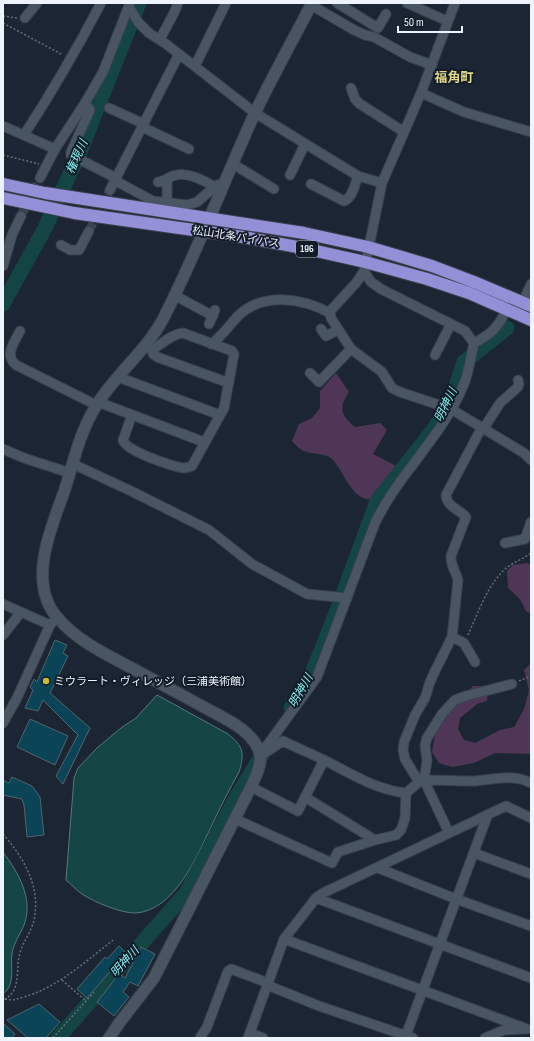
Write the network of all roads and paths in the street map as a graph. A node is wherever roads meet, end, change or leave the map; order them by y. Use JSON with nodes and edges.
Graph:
{"nodes":[{"id":1,"x":37,"y":3,"type":"edge"},
{"id":2,"x":101,"y":3,"type":"edge"},
{"id":3,"x":178,"y":3,"type":"edge"},
{"id":4,"x":226,"y":3,"type":"edge"},
{"id":5,"x":337,"y":3,"type":"edge"},
{"id":6,"x":408,"y":3,"type":"edge"},
{"id":7,"x":455,"y":3,"type":"edge"},
{"id":8,"x":312,"y":4,"type":"edge"},
{"id":9,"x":130,"y":7,"type":"edge"},
{"id":10,"x":386,"y":14,"type":"dead end"},
{"id":11,"x":3,"y":16,"type":"edge"},
{"id":12,"x":25,"y":18,"type":"joint"},
{"id":13,"x":447,"y":21,"type":"junction"},
{"id":14,"x":3,"y":23,"type":"edge"},
{"id":15,"x":160,"y":40,"type":"junction"},
{"id":16,"x":180,"y":54,"type":"junction"},
{"id":17,"x":71,"y":60,"type":"junction"},
{"id":18,"x":432,"y":64,"type":"junction"},
{"id":19,"x":195,"y":66,"type":"junction"},
{"id":20,"x":351,"y":88,"type":"dead end"},
{"id":21,"x":421,"y":94,"type":"junction"},
{"id":22,"x":85,"y":103,"type":"junction"},
{"id":23,"x":109,"y":108,"type":"dead end"},
{"id":24,"x":255,"y":113,"type":"junction"},
{"id":25,"x":143,"y":125,"type":"junction"},
{"id":26,"x":3,"y":126,"type":"edge"},
{"id":27,"x":404,"y":132,"type":"junction"},
{"id":28,"x":531,"y":132,"type":"edge"},
{"id":29,"x":24,"y":135,"type":"junction"},
{"id":30,"x":305,"y":144,"type":"junction"},
{"id":31,"x":55,"y":149,"type":"junction"},
{"id":32,"x":189,"y":150,"type":"dead end"},
{"id":33,"x":3,"y":155,"type":"edge"},
{"id":34,"x":233,"y":164,"type":"junction"},
{"id":35,"x":46,"y":166,"type":"junction"},
{"id":36,"x":290,"y":175,"type":"dead end"},
{"id":37,"x":358,"y":176,"type":"junction"},
{"id":38,"x":40,"y":178,"type":"tunnel mouth"},
{"id":39,"x":115,"y":179,"type":"junction"},
{"id":40,"x":382,"y":183,"type":"junction"},
{"id":41,"x":3,"y":184,"type":"edge"},
{"id":42,"x":311,"y":184,"type":"dead end"},
{"id":43,"x":220,"y":185,"type":"junction"},
{"id":44,"x":274,"y":189,"type":"dead end"},
{"id":45,"x":110,"y":190,"type":"tunnel mouth"},
{"id":46,"x":3,"y":198,"type":"edge"},
{"id":47,"x":167,"y":202,"type":"junction"},
{"id":48,"x":21,"y":216,"type":"tunnel mouth"},
{"id":49,"x":209,"y":219,"type":"junction"},
{"id":50,"x":89,"y":231,"type":"tunnel mouth"},
{"id":51,"x":203,"y":231,"type":"junction"},
{"id":52,"x":61,"y":245,"type":"dead end"},
{"id":53,"x":368,"y":247,"type":"junction"},
{"id":54,"x":3,"y":266,"type":"edge"},
{"id":55,"x":365,"y":266,"type":"junction"},
{"id":56,"x":531,"y":284,"type":"edge"},
{"id":57,"x":174,"y":295,"type":"junction"},
{"id":58,"x":527,"y":304,"type":"edge"},
{"id":59,"x":507,"y":309,"type":"junction"},
{"id":60,"x":330,"y":313,"type":"junction"},
{"id":61,"x":212,"y":317,"type":"dead end"},
{"id":62,"x":531,"y":320,"type":"edge"},
{"id":63,"x":451,"y":324,"type":"junction"},
{"id":64,"x":321,"y":329,"type":"dead end"},
{"id":65,"x":338,"y":330,"type":"junction"},
{"id":66,"x":20,"y":331,"type":"dead end"},
{"id":67,"x":211,"y":344,"type":"junction"},
{"id":68,"x":473,"y":347,"type":"junction"},
{"id":69,"x":148,"y":348,"type":"junction"},
{"id":70,"x":351,"y":349,"type":"junction"},
{"id":71,"x":435,"y":355,"type":"dead end"},
{"id":72,"x":310,"y":372,"type":"dead end"},
{"id":73,"x":118,"y":377,"type":"junction"},
{"id":74,"x":518,"y":380,"type":"dead end"},
{"id":75,"x":228,"y":382,"type":"junction"},
{"id":76,"x":97,"y":404,"type":"junction"},
{"id":77,"x":451,"y":409,"type":"junction"},
{"id":78,"x":132,"y":415,"type":"junction"},
{"id":79,"x":220,"y":415,"type":"junction"},
{"id":80,"x":483,"y":427,"type":"junction"},
{"id":81,"x":204,"y":442,"type":"junction"},
{"id":82,"x":3,"y":449,"type":"edge"},
{"id":83,"x":531,"y":460,"type":"edge"},
{"id":84,"x":71,"y":468,"type":"junction"},
{"id":85,"x":531,"y":522,"type":"edge"},
{"id":86,"x":528,"y":541,"type":"edge"},
{"id":87,"x":505,"y":543,"type":"dead end"},
{"id":88,"x":531,"y":553,"type":"edge"},
{"id":89,"x":347,"y":598,"type":"junction"},
{"id":90,"x":3,"y":604,"type":"edge"},
{"id":91,"x":21,"y":612,"type":"junction"},
{"id":92,"x":53,"y":622,"type":"junction"},
{"id":93,"x":3,"y":636,"type":"edge"},
{"id":94,"x":452,"y":637,"type":"junction"},
{"id":95,"x":464,"y":644,"type":"junction"},
{"id":96,"x":475,"y":662,"type":"dead end"},
{"id":97,"x":531,"y":676,"type":"edge"},
{"id":98,"x":512,"y":684,"type":"joint"},
{"id":99,"x":3,"y":723,"type":"edge"},
{"id":100,"x":260,"y":755,"type":"junction"},
{"id":101,"x":324,"y":760,"type":"junction"},
{"id":102,"x":421,"y":781,"type":"junction"},
{"id":103,"x":531,"y":783,"type":"edge"},
{"id":104,"x":251,"y":787,"type":"junction"},
{"id":105,"x":406,"y":793,"type":"junction"},
{"id":106,"x":305,"y":797,"type":"junction"},
{"id":107,"x":488,"y":814,"type":"junction"},
{"id":108,"x":531,"y":818,"type":"edge"},
{"id":109,"x":235,"y":819,"type":"junction"},
{"id":110,"x":449,"y":833,"type":"junction"},
{"id":111,"x":3,"y":834,"type":"edge"},
{"id":112,"x":375,"y":840,"type":"junction"},
{"id":113,"x":474,"y":853,"type":"junction"},
{"id":114,"x":378,"y":868,"type":"junction"},
{"id":115,"x":531,"y":874,"type":"edge"},
{"id":116,"x":316,"y":898,"type":"junction"},
{"id":117,"x":456,"y":899,"type":"junction"},
{"id":118,"x":531,"y":926,"type":"edge"},
{"id":119,"x":284,"y":939,"type":"junction"},
{"id":120,"x":114,"y":940,"type":"dead end"},
{"id":121,"x":439,"y":945,"type":"junction"},
{"id":122,"x":531,"y":978,"type":"edge"},
{"id":123,"x":62,"y":980,"type":"junction"},
{"id":124,"x":268,"y":984,"type":"junction"},
{"id":125,"x":422,"y":990,"type":"junction"},
{"id":126,"x":94,"y":992,"type":"dead end"},
{"id":127,"x":4,"y":1000,"type":"edge"},
{"id":128,"x":86,"y":1001,"type":"junction"},
{"id":129,"x":529,"y":1028,"type":"edge"},
{"id":130,"x":249,"y":1036,"type":"edge"},
{"id":131,"x":408,"y":1037,"type":"edge"},
{"id":132,"x":53,"y":1038,"type":"edge"},
{"id":133,"x":110,"y":1038,"type":"edge"},
{"id":134,"x":200,"y":1038,"type":"edge"},
{"id":135,"x":264,"y":1038,"type":"edge"},
{"id":136,"x":485,"y":1038,"type":"edge"}],
"edges":[{"from":1,"to":12,"type":"street"},
{"from":2,"to":17,"type":"street"},
{"from":3,"to":15,"type":"street"},
{"from":4,"to":19,"type":"street"},
{"from":5,"to":10,"type":"street"},
{"from":6,"to":13,"type":"street"},
{"from":7,"to":13,"type":"street"},
{"from":8,"to":18,"type":"street"},
{"from":8,"to":24,"type":"street"},
{"from":9,"to":15,"type":"street"},
{"from":9,"to":22,"type":"street"},
{"from":11,"to":12,"type":"path"},
{"from":13,"to":18,"type":"street"},
{"from":14,"to":17,"type":"path"},
{"from":15,"to":16,"type":"street"},
{"from":16,"to":19,"type":"street"},
{"from":16,"to":25,"type":"street"},
{"from":17,"to":29,"type":"street"},
{"from":18,"to":21,"type":"street"},
{"from":19,"to":24,"type":"street"},
{"from":20,"to":27,"type":"street"},
{"from":21,"to":27,"type":"street"},
{"from":21,"to":28,"type":"street"},
{"from":22,"to":31,"type":"street"},
{"from":22,"to":39,"type":"street"},
{"from":23,"to":25,"type":"street"},
{"from":24,"to":30,"type":"street"},
{"from":24,"to":34,"type":"street"},
{"from":25,"to":32,"type":"street"},
{"from":25,"to":39,"type":"street"},
{"from":26,"to":29,"type":"street"},
{"from":27,"to":40,"type":"street"},
{"from":29,"to":31,"type":"street"},
{"from":30,"to":36,"type":"street"},
{"from":30,"to":37,"type":"street"},
{"from":31,"to":35,"type":"street"},
{"from":33,"to":35,"type":"path"},
{"from":34,"to":43,"type":"street"},
{"from":34,"to":44,"type":"street"},
{"from":35,"to":38,"type":"street"},
{"from":37,"to":40,"type":"street"},
{"from":37,"to":42,"type":"street"},
{"from":39,"to":45,"type":"street"},
{"from":39,"to":47,"type":"street"},
{"from":40,"to":53,"type":"street"},
{"from":41,"to":49,"type":"highway","name":"松山北条バイパス","number":"196"},
{"from":43,"to":47,"type":"street"},
{"from":43,"to":47,"type":"street"},
{"from":43,"to":49,"type":"street"},
{"from":46,"to":51,"type":"highway","name":"松山北条バイパス","number":"196"},
{"from":48,"to":54,"type":"street"},
{"from":49,"to":51,"type":"street"},
{"from":49,"to":53,"type":"highway","name":"松山北条バイパス","number":"196"},
{"from":50,"to":52,"type":"street"},
{"from":51,"to":55,"type":"highway","name":"松山北条バイパス","number":"196"},
{"from":51,"to":57,"type":"street"},
{"from":53,"to":55,"type":"street"},
{"from":53,"to":58,"type":"highway","name":"松山北条バイパス","number":"196"},
{"from":55,"to":59,"type":"highway","name":"松山北条バイパス","number":"196"},
{"from":55,"to":60,"type":"street"},
{"from":55,"to":63,"type":"street"},
{"from":56,"to":58,"type":"street"},
{"from":57,"to":61,"type":"street"},
{"from":57,"to":69,"type":"street"},
{"from":59,"to":62,"type":"highway","name":"松山北条バイパス","number":"196"},
{"from":59,"to":68,"type":"street"},
{"from":60,"to":65,"type":"street"},
{"from":60,"to":67,"type":"street"},
{"from":63,"to":68,"type":"street"},
{"from":63,"to":71,"type":"street"},
{"from":64,"to":65,"type":"street"},
{"from":65,"to":70,"type":"street"},
{"from":66,"to":76,"type":"street"},
{"from":67,"to":69,"type":"street"},
{"from":67,"to":75,"type":"street"},
{"from":68,"to":77,"type":"street"},
{"from":69,"to":73,"type":"street"},
{"from":69,"to":75,"type":"street"},
{"from":70,"to":72,"type":"street"},
{"from":70,"to":77,"type":"street"},
{"from":73,"to":76,"type":"street"},
{"from":73,"to":79,"type":"street"},
{"from":74,"to":80,"type":"street"},
{"from":75,"to":79,"type":"street"},
{"from":76,"to":78,"type":"street"},
{"from":76,"to":84,"type":"street"},
{"from":77,"to":80,"type":"street"},
{"from":77,"to":89,"type":"street"},
{"from":78,"to":81,"type":"street"},
{"from":78,"to":81,"type":"street"},
{"from":79,"to":81,"type":"street"},
{"from":80,"to":83,"type":"street"},
{"from":80,"to":94,"type":"street"},
{"from":82,"to":84,"type":"street"},
{"from":84,"to":89,"type":"street"},
{"from":84,"to":92,"type":"street"},
{"from":85,"to":86,"type":"street"},
{"from":86,"to":87,"type":"street"},
{"from":88,"to":95,"type":"path"},
{"from":89,"to":100,"type":"street"},
{"from":90,"to":91,"type":"street"},
{"from":91,"to":92,"type":"street"},
{"from":91,"to":93,"type":"street"},
{"from":92,"to":99,"type":"street"},
{"from":92,"to":100,"type":"street"},
{"from":94,"to":95,"type":"street"},
{"from":94,"to":102,"type":"street"},
{"from":95,"to":96,"type":"street"},
{"from":97,"to":98,"type":"path"},
{"from":98,"to":102,"type":"street"},
{"from":100,"to":101,"type":"street"},
{"from":100,"to":104,"type":"street"},
{"from":101,"to":105,"type":"street"},
{"from":101,"to":106,"type":"street"},
{"from":102,"to":103,"type":"street"},
{"from":102,"to":105,"type":"street"},
{"from":102,"to":110,"type":"street"},
{"from":104,"to":106,"type":"street"},
{"from":104,"to":109,"type":"street"},
{"from":105,"to":112,"type":"street"},
{"from":106,"to":112,"type":"street"},
{"from":107,"to":108,"type":"street"},
{"from":107,"to":110,"type":"street"},
{"from":107,"to":113,"type":"street"},
{"from":109,"to":112,"type":"street"},
{"from":109,"to":133,"type":"street"},
{"from":110,"to":114,"type":"street"},
{"from":111,"to":127,"type":"path"},
{"from":113,"to":115,"type":"street"},
{"from":113,"to":117,"type":"street"},
{"from":114,"to":116,"type":"street"},
{"from":114,"to":117,"type":"street"},
{"from":116,"to":119,"type":"street"},
{"from":116,"to":121,"type":"street"},
{"from":117,"to":118,"type":"street"},
{"from":117,"to":121,"type":"street"},
{"from":119,"to":124,"type":"street"},
{"from":119,"to":125,"type":"street"},
{"from":120,"to":123,"type":"path"},
{"from":121,"to":122,"type":"street"},
{"from":121,"to":125,"type":"street"},
{"from":123,"to":127,"type":"path"},
{"from":123,"to":128,"type":"path"},
{"from":124,"to":130,"type":"street"},
{"from":124,"to":131,"type":"street"},
{"from":124,"to":134,"type":"street"},
{"from":125,"to":129,"type":"street"},
{"from":125,"to":131,"type":"street"},
{"from":126,"to":128,"type":"path"},
{"from":128,"to":132,"type":"path"},
{"from":129,"to":136,"type":"street"},
{"from":130,"to":135,"type":"street"}]}
